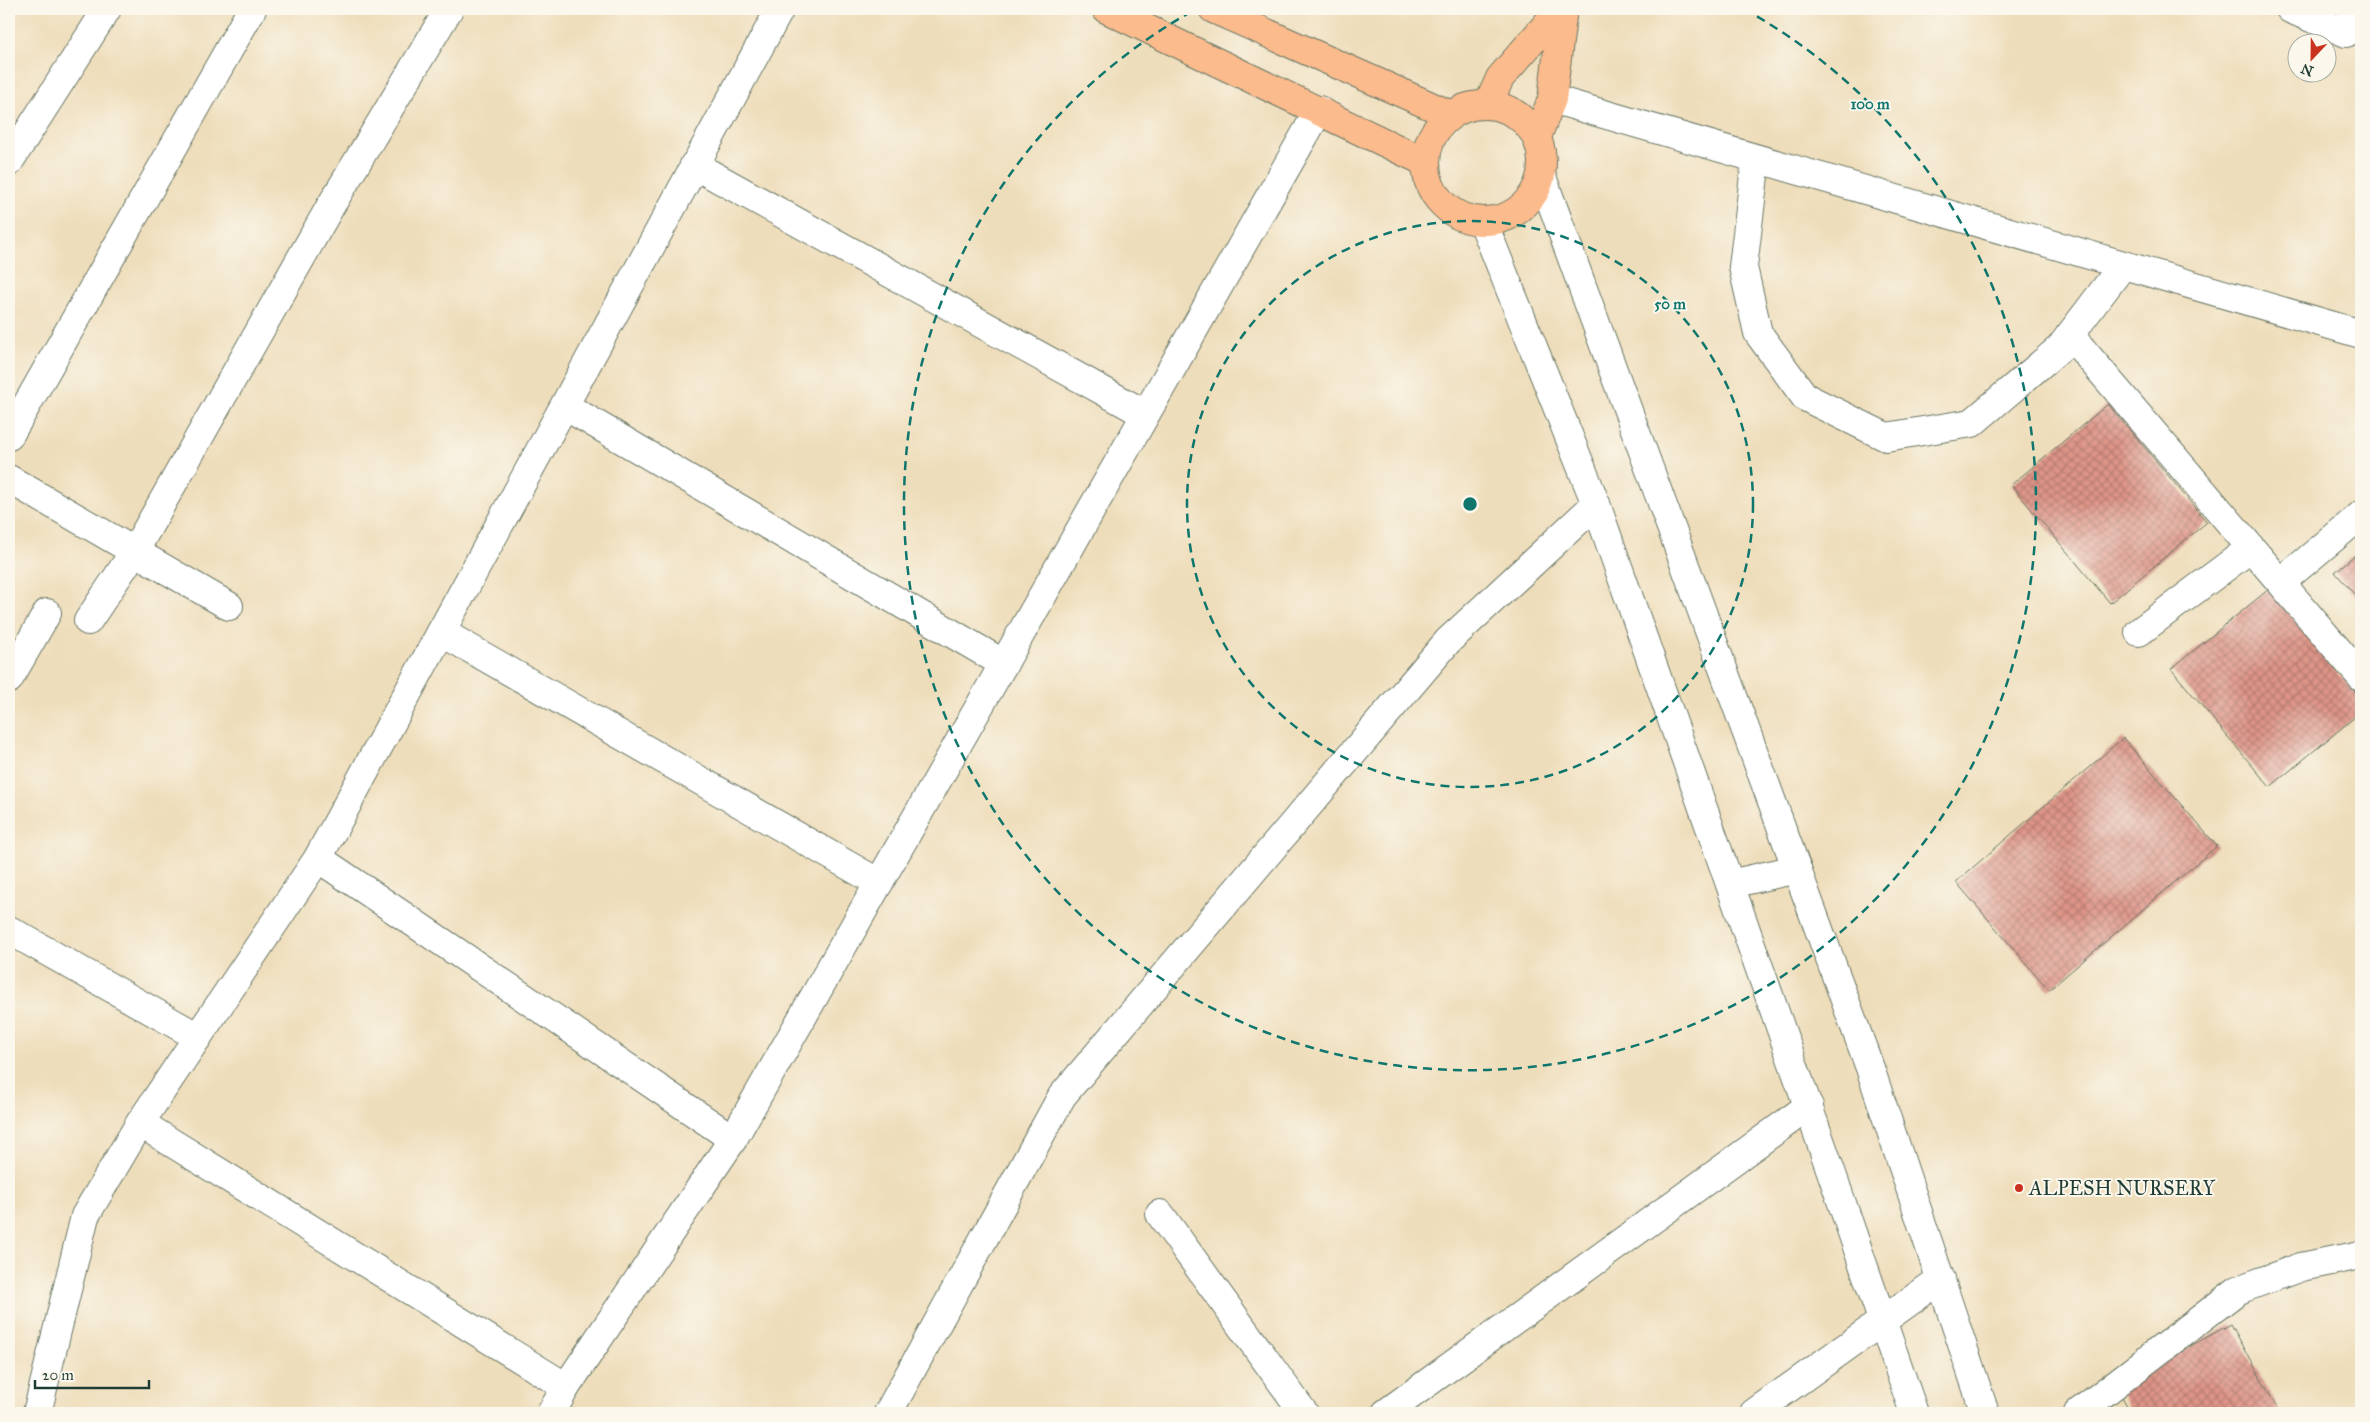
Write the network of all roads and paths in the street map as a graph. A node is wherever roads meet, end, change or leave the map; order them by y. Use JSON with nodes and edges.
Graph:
{"nodes":[{"id":1,"x":107,"y":9,"type":"edge"},
{"id":2,"x":252,"y":9,"type":"edge"},
{"id":3,"x":449,"y":9,"type":"edge"},
{"id":4,"x":780,"y":9,"type":"edge"},
{"id":5,"x":1106,"y":9,"type":"edge"},
{"id":6,"x":1213,"y":9,"type":"edge"},
{"id":7,"x":1562,"y":9,"type":"edge"},
{"id":8,"x":2290,"y":9,"type":"edge"},
{"id":9,"x":2350,"y":9,"type":"edge"},
{"id":10,"x":1552,"y":99,"type":"junction"},
{"id":11,"x":1488,"y":105,"type":"junction"},
{"id":12,"x":1319,"y":110,"type":"junction"},
{"id":13,"x":1451,"y":114,"type":"junction"},
{"id":14,"x":1537,"y":137,"type":"junction"},
{"id":15,"x":1756,"y":159,"type":"junction"},
{"id":16,"x":9,"y":162,"type":"edge"},
{"id":17,"x":1425,"y":162,"type":"junction"},
{"id":18,"x":694,"y":165,"type":"junction"},
{"id":19,"x":1542,"y":177,"type":"junction"},
{"id":20,"x":1484,"y":222,"type":"junction"},
{"id":21,"x":2123,"y":265,"type":"junction"},
{"id":22,"x":2361,"y":334,"type":"edge"},
{"id":23,"x":2070,"y":335,"type":"junction"},
{"id":24,"x":565,"y":406,"type":"junction"},
{"id":25,"x":1145,"y":414,"type":"junction"},
{"id":26,"x":9,"y":436,"type":"edge"},
{"id":27,"x":9,"y":479,"type":"edge"},
{"id":28,"x":1596,"y":504,"type":"junction"},
{"id":29,"x":2361,"y":514,"type":"edge"},
{"id":30,"x":2251,"y":548,"type":"junction"},
{"id":31,"x":134,"y":552,"type":"junction"},
{"id":32,"x":2281,"y":582,"type":"junction"},
{"id":33,"x":229,"y":606,"type":"dead end"},
{"id":34,"x":47,"y":613,"type":"dead end"},
{"id":35,"x":88,"y":622,"type":"dead end"},
{"id":36,"x":441,"y":632,"type":"junction"},
{"id":37,"x":2139,"y":632,"type":"dead end"},
{"id":38,"x":1004,"y":664,"type":"junction"},
{"id":39,"x":2361,"y":676,"type":"edge"},
{"id":40,"x":9,"y":679,"type":"edge"},
{"id":41,"x":318,"y":858,"type":"junction"},
{"id":42,"x":1797,"y":869,"type":"junction"},
{"id":43,"x":879,"y":883,"type":"junction"},
{"id":44,"x":1730,"y":884,"type":"junction"},
{"id":45,"x":9,"y":930,"type":"edge"},
{"id":46,"x":198,"y":1037,"type":"junction"},
{"id":47,"x":1808,"y":1106,"type":"junction"},
{"id":48,"x":140,"y":1123,"type":"junction"},
{"id":49,"x":733,"y":1139,"type":"junction"},
{"id":50,"x":1160,"y":1214,"type":"dead end"},
{"id":51,"x":2361,"y":1255,"type":"edge"},
{"id":52,"x":1941,"y":1279,"type":"junction"},
{"id":53,"x":1883,"y":1320,"type":"junction"},
{"id":54,"x":566,"y":1387,"type":"junction"},
{"id":55,"x":37,"y":1413,"type":"edge"},
{"id":56,"x":551,"y":1413,"type":"edge"},
{"id":57,"x":888,"y":1413,"type":"edge"},
{"id":58,"x":1304,"y":1413,"type":"edge"},
{"id":59,"x":1386,"y":1413,"type":"edge"},
{"id":60,"x":1754,"y":1413,"type":"edge"},
{"id":61,"x":1914,"y":1413,"type":"edge"},
{"id":62,"x":1984,"y":1413,"type":"edge"},
{"id":63,"x":2078,"y":1413,"type":"edge"}],
"edges":[{"from":1,"to":16,"type":"street"},
{"from":2,"to":26,"type":"street"},
{"from":3,"to":31,"type":"street"},
{"from":4,"to":18,"type":"street"},
{"from":5,"to":12,"type":"main road"},
{"from":6,"to":13,"type":"main road"},
{"from":7,"to":10,"type":"main road"},
{"from":7,"to":11,"type":"main road"},
{"from":8,"to":9,"type":"street"},
{"from":10,"to":14,"type":"main road"},
{"from":10,"to":15,"type":"street"},
{"from":11,"to":13,"type":"main road"},
{"from":11,"to":14,"type":"main road"},
{"from":12,"to":17,"type":"main road"},
{"from":12,"to":25,"type":"street"},
{"from":13,"to":17,"type":"main road"},
{"from":14,"to":19,"type":"main road"},
{"from":15,"to":21,"type":"street"},
{"from":15,"to":23,"type":"street"},
{"from":17,"to":20,"type":"main road"},
{"from":18,"to":24,"type":"street"},
{"from":18,"to":25,"type":"street"},
{"from":19,"to":20,"type":"main road"},
{"from":19,"to":42,"type":"street"},
{"from":20,"to":28,"type":"street"},
{"from":21,"to":22,"type":"street"},
{"from":21,"to":23,"type":"street"},
{"from":23,"to":30,"type":"street"},
{"from":24,"to":36,"type":"street"},
{"from":24,"to":38,"type":"street"},
{"from":25,"to":38,"type":"street"},
{"from":27,"to":31,"type":"street"},
{"from":28,"to":44,"type":"street"},
{"from":28,"to":57,"type":"street"},
{"from":29,"to":32,"type":"street"},
{"from":30,"to":32,"type":"street"},
{"from":30,"to":37,"type":"street"},
{"from":31,"to":33,"type":"street"},
{"from":31,"to":35,"type":"street"},
{"from":32,"to":39,"type":"street"},
{"from":34,"to":40,"type":"street"},
{"from":36,"to":41,"type":"street"},
{"from":36,"to":43,"type":"street"},
{"from":38,"to":43,"type":"street"},
{"from":41,"to":46,"type":"street"},
{"from":41,"to":49,"type":"street"},
{"from":42,"to":44,"type":"street"},
{"from":42,"to":52,"type":"street"},
{"from":43,"to":49,"type":"street"},
{"from":44,"to":47,"type":"street"},
{"from":45,"to":46,"type":"street"},
{"from":46,"to":48,"type":"street"},
{"from":47,"to":53,"type":"street"},
{"from":47,"to":59,"type":"street"},
{"from":48,"to":54,"type":"street"},
{"from":48,"to":55,"type":"street"},
{"from":49,"to":54,"type":"street"},
{"from":50,"to":58,"type":"street"},
{"from":51,"to":63,"type":"street"},
{"from":52,"to":53,"type":"street"},
{"from":52,"to":62,"type":"street"},
{"from":53,"to":60,"type":"street"},
{"from":53,"to":61,"type":"street"},
{"from":54,"to":56,"type":"street"}]}
